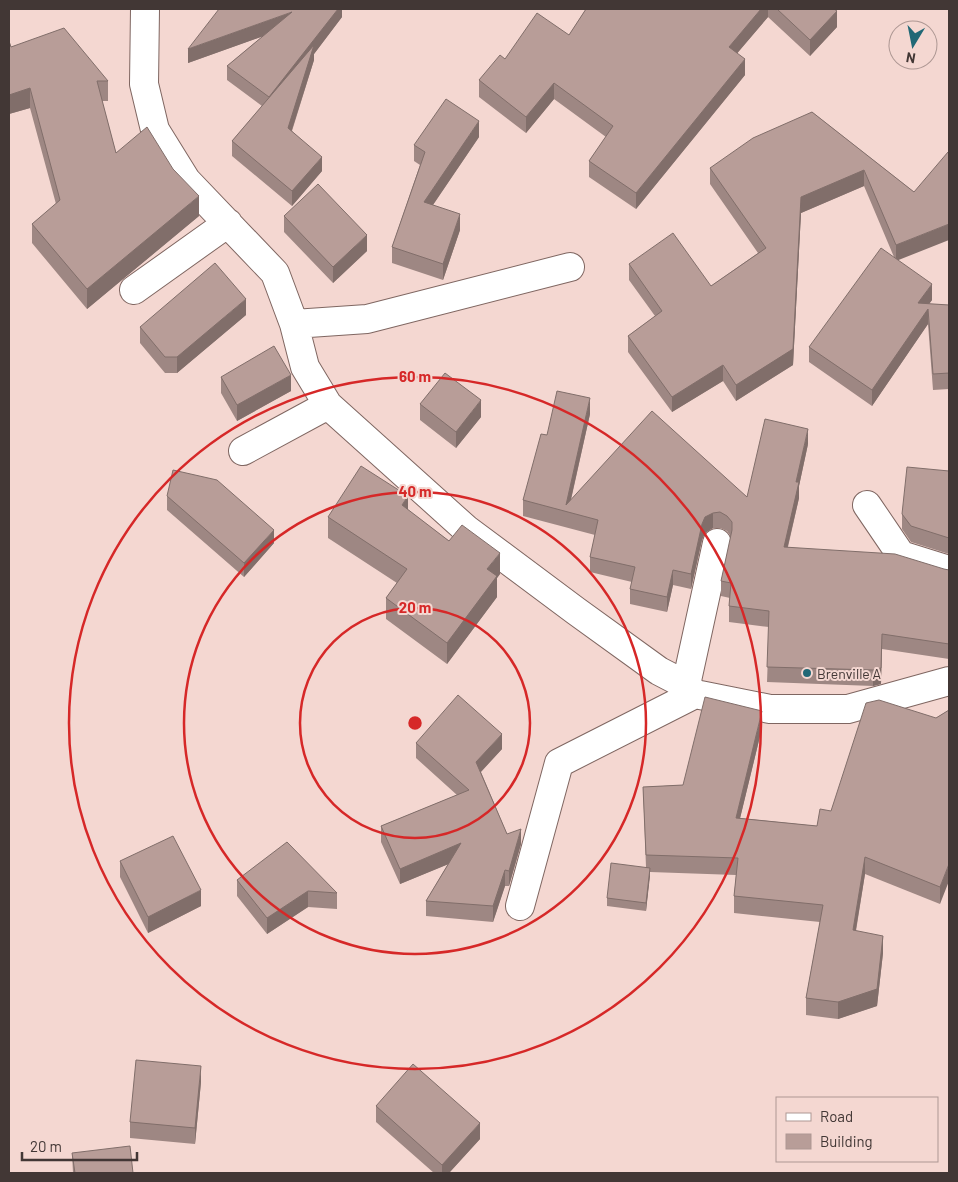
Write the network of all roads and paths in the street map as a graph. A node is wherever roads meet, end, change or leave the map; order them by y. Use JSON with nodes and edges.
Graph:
{"nodes":[{"id":1,"x":145,"y":9,"type":"edge"},
{"id":2,"x":228,"y":224,"type":"junction"},
{"id":3,"x":570,"y":267,"type":"dead end"},
{"id":4,"x":134,"y":290,"type":"dead end"},
{"id":5,"x":294,"y":324,"type":"junction"},
{"id":6,"x":328,"y":405,"type":"junction"},
{"id":7,"x":243,"y":451,"type":"dead end"},
{"id":8,"x":867,"y":505,"type":"dead end"},
{"id":9,"x":717,"y":543,"type":"dead end"},
{"id":10,"x":949,"y":570,"type":"edge"},
{"id":11,"x":949,"y":680,"type":"edge"},
{"id":12,"x":690,"y":690,"type":"junction"},
{"id":13,"x":520,"y":906,"type":"dead end"}],
"edges":[{"from":1,"to":2,"type":"street"},
{"from":2,"to":4,"type":"street"},
{"from":2,"to":5,"type":"street"},
{"from":3,"to":5,"type":"street"},
{"from":5,"to":6,"type":"street"},
{"from":6,"to":7,"type":"street"},
{"from":6,"to":12,"type":"street"},
{"from":8,"to":10,"type":"street"},
{"from":9,"to":12,"type":"street"},
{"from":11,"to":12,"type":"street"},
{"from":12,"to":13,"type":"street"}]}
